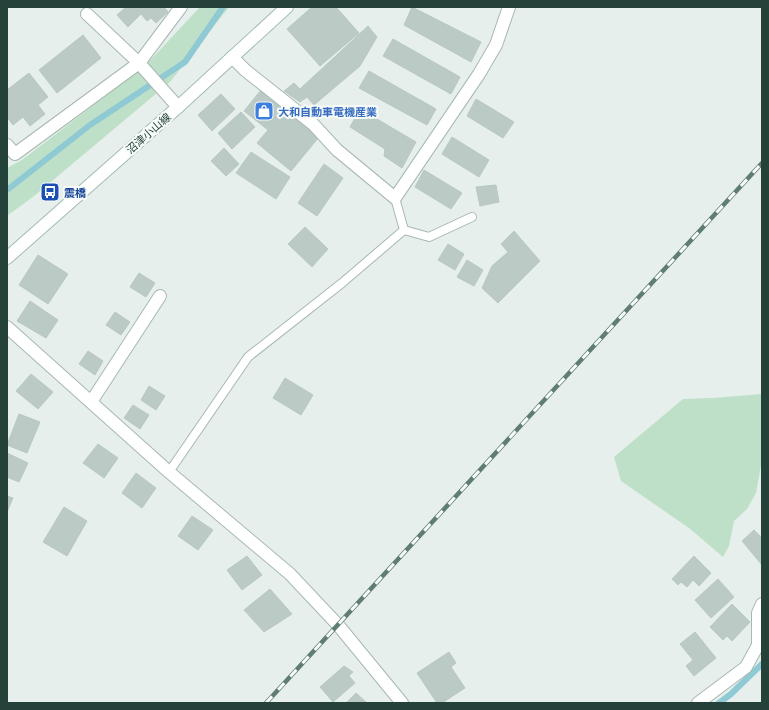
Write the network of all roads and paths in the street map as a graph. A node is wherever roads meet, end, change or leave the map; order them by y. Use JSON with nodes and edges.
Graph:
{"nodes":[{"id":1,"x":181,"y":7,"type":"edge"},
{"id":2,"x":287,"y":7,"type":"edge"},
{"id":3,"x":509,"y":7,"type":"edge"},
{"id":4,"x":87,"y":14,"type":"dead end"},
{"id":5,"x":232,"y":57,"type":"junction"},
{"id":6,"x":139,"y":63,"type":"junction"},
{"id":7,"x":178,"y":107,"type":"junction"},
{"id":8,"x":7,"y":145,"type":"edge"},
{"id":9,"x":395,"y":198,"type":"junction"},
{"id":10,"x":472,"y":216,"type":"dead end"},
{"id":11,"x":404,"y":230,"type":"junction"},
{"id":12,"x":7,"y":258,"type":"edge"},
{"id":13,"x":160,"y":296,"type":"dead end"},
{"id":14,"x":7,"y":327,"type":"edge"},
{"id":15,"x":91,"y":402,"type":"junction"},
{"id":16,"x":169,"y":472,"type":"junction"},
{"id":17,"x":762,"y":604,"type":"edge"},
{"id":18,"x":402,"y":703,"type":"edge"},
{"id":19,"x":698,"y":703,"type":"edge"}],
"edges":[{"from":1,"to":6,"type":"street"},
{"from":2,"to":5,"type":"street","name":"沼津小山線"},
{"from":3,"to":9,"type":"street"},
{"from":4,"to":6,"type":"street"},
{"from":5,"to":7,"type":"street","name":"沼津小山線"},
{"from":5,"to":9,"type":"street"},
{"from":6,"to":7,"type":"street"},
{"from":6,"to":8,"type":"street"},
{"from":7,"to":12,"type":"street","name":"沼津小山線"},
{"from":9,"to":11,"type":"lane"},
{"from":10,"to":11,"type":"lane"},
{"from":11,"to":16,"type":"lane"},
{"from":13,"to":15,"type":"street"},
{"from":14,"to":15,"type":"street"},
{"from":15,"to":16,"type":"street"},
{"from":16,"to":18,"type":"street"},
{"from":17,"to":19,"type":"street"}]}
